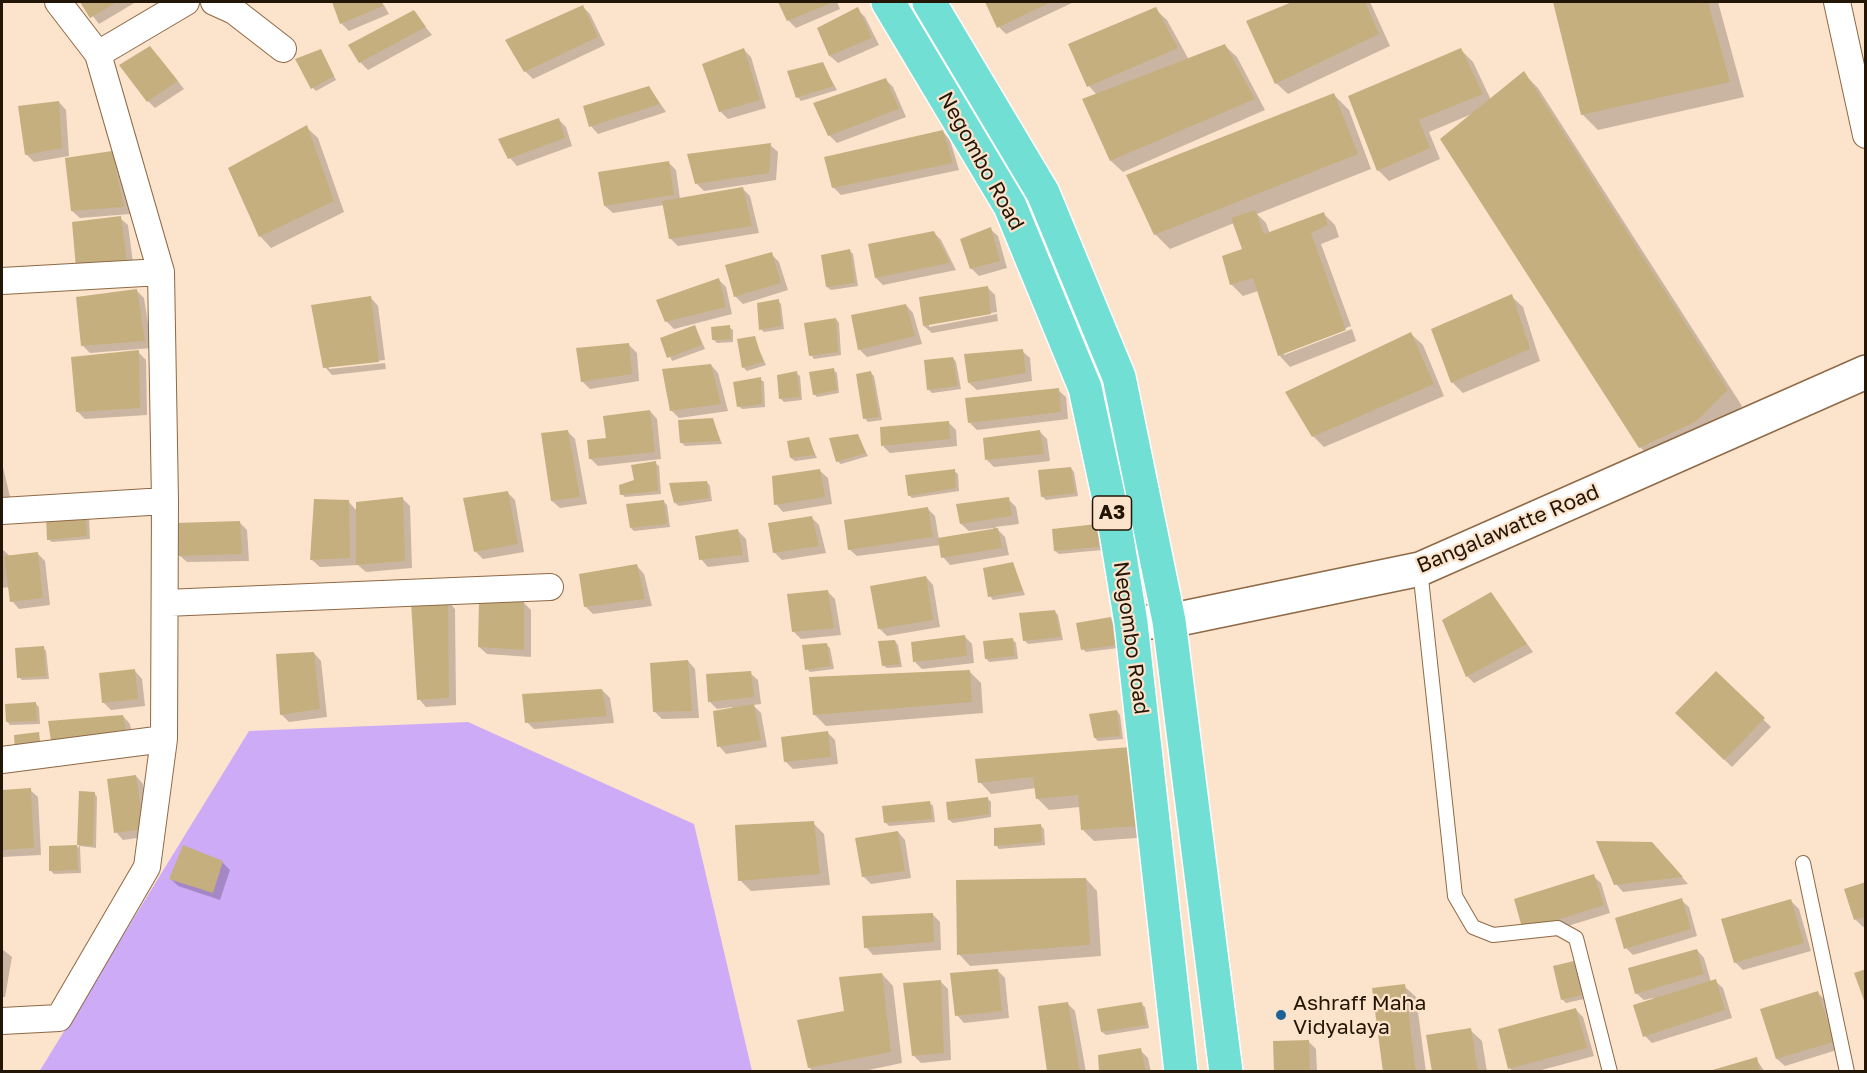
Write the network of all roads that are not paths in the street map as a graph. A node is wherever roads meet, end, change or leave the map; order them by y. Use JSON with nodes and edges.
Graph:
{"nodes":[{"id":1,"x":58,"y":2,"type":"edge"},
{"id":2,"x":186,"y":2,"type":"edge"},
{"id":3,"x":214,"y":2,"type":"edge"},
{"id":4,"x":888,"y":2,"type":"edge"},
{"id":5,"x":929,"y":2,"type":"edge"},
{"id":6,"x":1838,"y":2,"type":"edge"},
{"id":7,"x":283,"y":49,"type":"dead end"},
{"id":8,"x":98,"y":54,"type":"junction"},
{"id":9,"x":1866,"y":135,"type":"edge"},
{"id":10,"x":161,"y":272,"type":"junction"},
{"id":11,"x":2,"y":281,"type":"edge"},
{"id":12,"x":1866,"y":372,"type":"edge"},
{"id":13,"x":165,"y":501,"type":"junction"},
{"id":14,"x":2,"y":511,"type":"edge"},
{"id":15,"x":1420,"y":569,"type":"junction"},
{"id":16,"x":550,"y":588,"type":"dead end"},
{"id":17,"x":165,"y":603,"type":"junction"},
{"id":18,"x":1168,"y":621,"type":"junction"},
{"id":19,"x":1131,"y":623,"type":"junction"},
{"id":20,"x":164,"y":739,"type":"junction"},
{"id":21,"x":2,"y":760,"type":"edge"},
{"id":22,"x":1803,"y":863,"type":"dead end"},
{"id":23,"x":2,"y":1021,"type":"edge"},
{"id":24,"x":1181,"y":1071,"type":"edge"},
{"id":25,"x":1226,"y":1071,"type":"edge"},
{"id":26,"x":1610,"y":1071,"type":"edge"},
{"id":27,"x":1847,"y":1071,"type":"edge"}],
"edges":[{"from":1,"to":8,"type":"street"},
{"from":2,"to":8,"type":"street"},
{"from":3,"to":7,"type":"street"},
{"from":4,"to":19,"type":"highway","name":"Negombo Road","number":"A3"},
{"from":5,"to":18,"type":"highway","name":"Negombo Road","number":"A3"},
{"from":6,"to":9,"type":"street"},
{"from":8,"to":10,"type":"street"},
{"from":10,"to":11,"type":"street"},
{"from":10,"to":13,"type":"street"},
{"from":12,"to":15,"type":"street","name":"Bangalawatte Road"},
{"from":13,"to":14,"type":"street"},
{"from":13,"to":17,"type":"street"},
{"from":15,"to":18,"type":"street","name":"Bangalawatte Road"},
{"from":15,"to":26,"type":"lane"},
{"from":16,"to":17,"type":"street"},
{"from":17,"to":20,"type":"street"},
{"from":18,"to":19,"type":"street","name":"Bangalawatte Road"},
{"from":18,"to":25,"type":"highway","name":"Negombo Road","number":"A3"},
{"from":19,"to":24,"type":"highway","name":"Negombo Road","number":"A3"},
{"from":20,"to":21,"type":"street"},
{"from":20,"to":23,"type":"street"},
{"from":22,"to":27,"type":"lane"}]}
